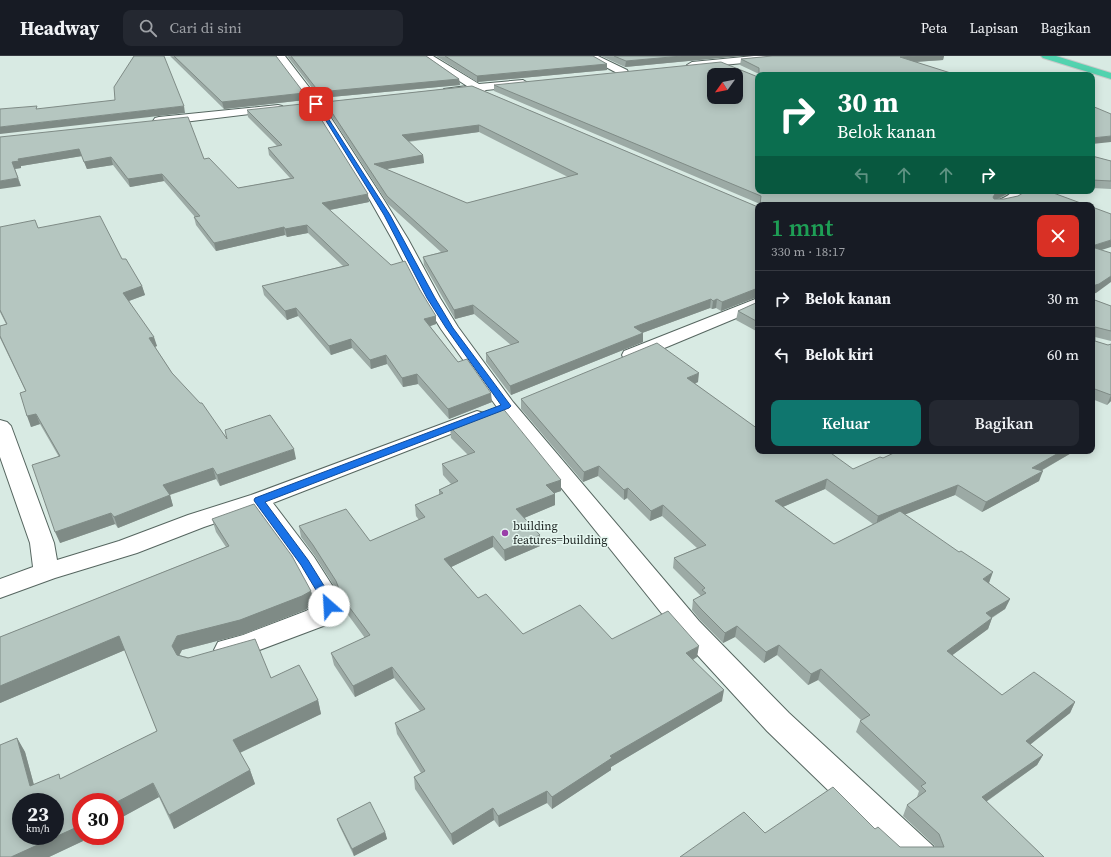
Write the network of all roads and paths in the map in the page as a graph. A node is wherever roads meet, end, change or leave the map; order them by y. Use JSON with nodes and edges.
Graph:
{"nodes":[{"id":1,"x":280,"y":56,"type":"edge"},
{"id":2,"x":426,"y":56,"type":"edge"},
{"id":3,"x":590,"y":56,"type":"edge"},
{"id":4,"x":708,"y":56,"type":"edge"},
{"id":5,"x":784,"y":56,"type":"edge"},
{"id":6,"x":1046,"y":56,"type":"edge"},
{"id":7,"x":721,"y":62,"type":"junction"},
{"id":8,"x":684,"y":66,"type":"edge"},
{"id":9,"x":734,"y":68,"type":"edge"},
{"id":10,"x":601,"y":74,"type":"edge"},
{"id":11,"x":1111,"y":76,"type":"edge"},
{"id":12,"x":530,"y":82,"type":"edge"},
{"id":13,"x":476,"y":88,"type":"junction"},
{"id":14,"x":436,"y":92,"type":"edge"},
{"id":15,"x":501,"y":99,"type":"edge"},
{"id":16,"x":309,"y":105,"type":"junction"},
{"id":17,"x":152,"y":122,"type":"edge"},
{"id":18,"x":1019,"y":194,"type":"edge"},
{"id":19,"x":1007,"y":202,"type":"edge"},
{"id":20,"x":755,"y":304,"type":"edge"},
{"id":21,"x":615,"y":361,"type":"edge"},
{"id":22,"x":517,"y":401,"type":"junction"},
{"id":23,"x":0,"y":426,"type":"edge"},
{"id":24,"x":259,"y":500,"type":"junction"},
{"id":25,"x":46,"y":572,"type":"junction"},
{"id":26,"x":0,"y":589,"type":"edge"},
{"id":27,"x":206,"y":655,"type":"edge"},
{"id":28,"x":921,"y":857,"type":"edge"}],
"edges":[{"from":1,"to":16,"type":"street"},
{"from":2,"to":13,"type":"street"},
{"from":3,"to":10,"type":"street"},
{"from":4,"to":7,"type":"street"},
{"from":5,"to":7,"type":"street"},
{"from":6,"to":11,"type":"highway"},
{"from":7,"to":8,"type":"street"},
{"from":7,"to":9,"type":"street"},
{"from":12,"to":13,"type":"street"},
{"from":13,"to":14,"type":"street"},
{"from":13,"to":15,"type":"street"},
{"from":16,"to":17,"type":"street"},
{"from":16,"to":22,"type":"street"},
{"from":18,"to":19,"type":"street"},
{"from":20,"to":21,"type":"street"},
{"from":22,"to":24,"type":"street"},
{"from":22,"to":28,"type":"street"},
{"from":23,"to":25,"type":"street"},
{"from":24,"to":25,"type":"street"},
{"from":24,"to":27,"type":"street"},
{"from":25,"to":26,"type":"street"}]}
